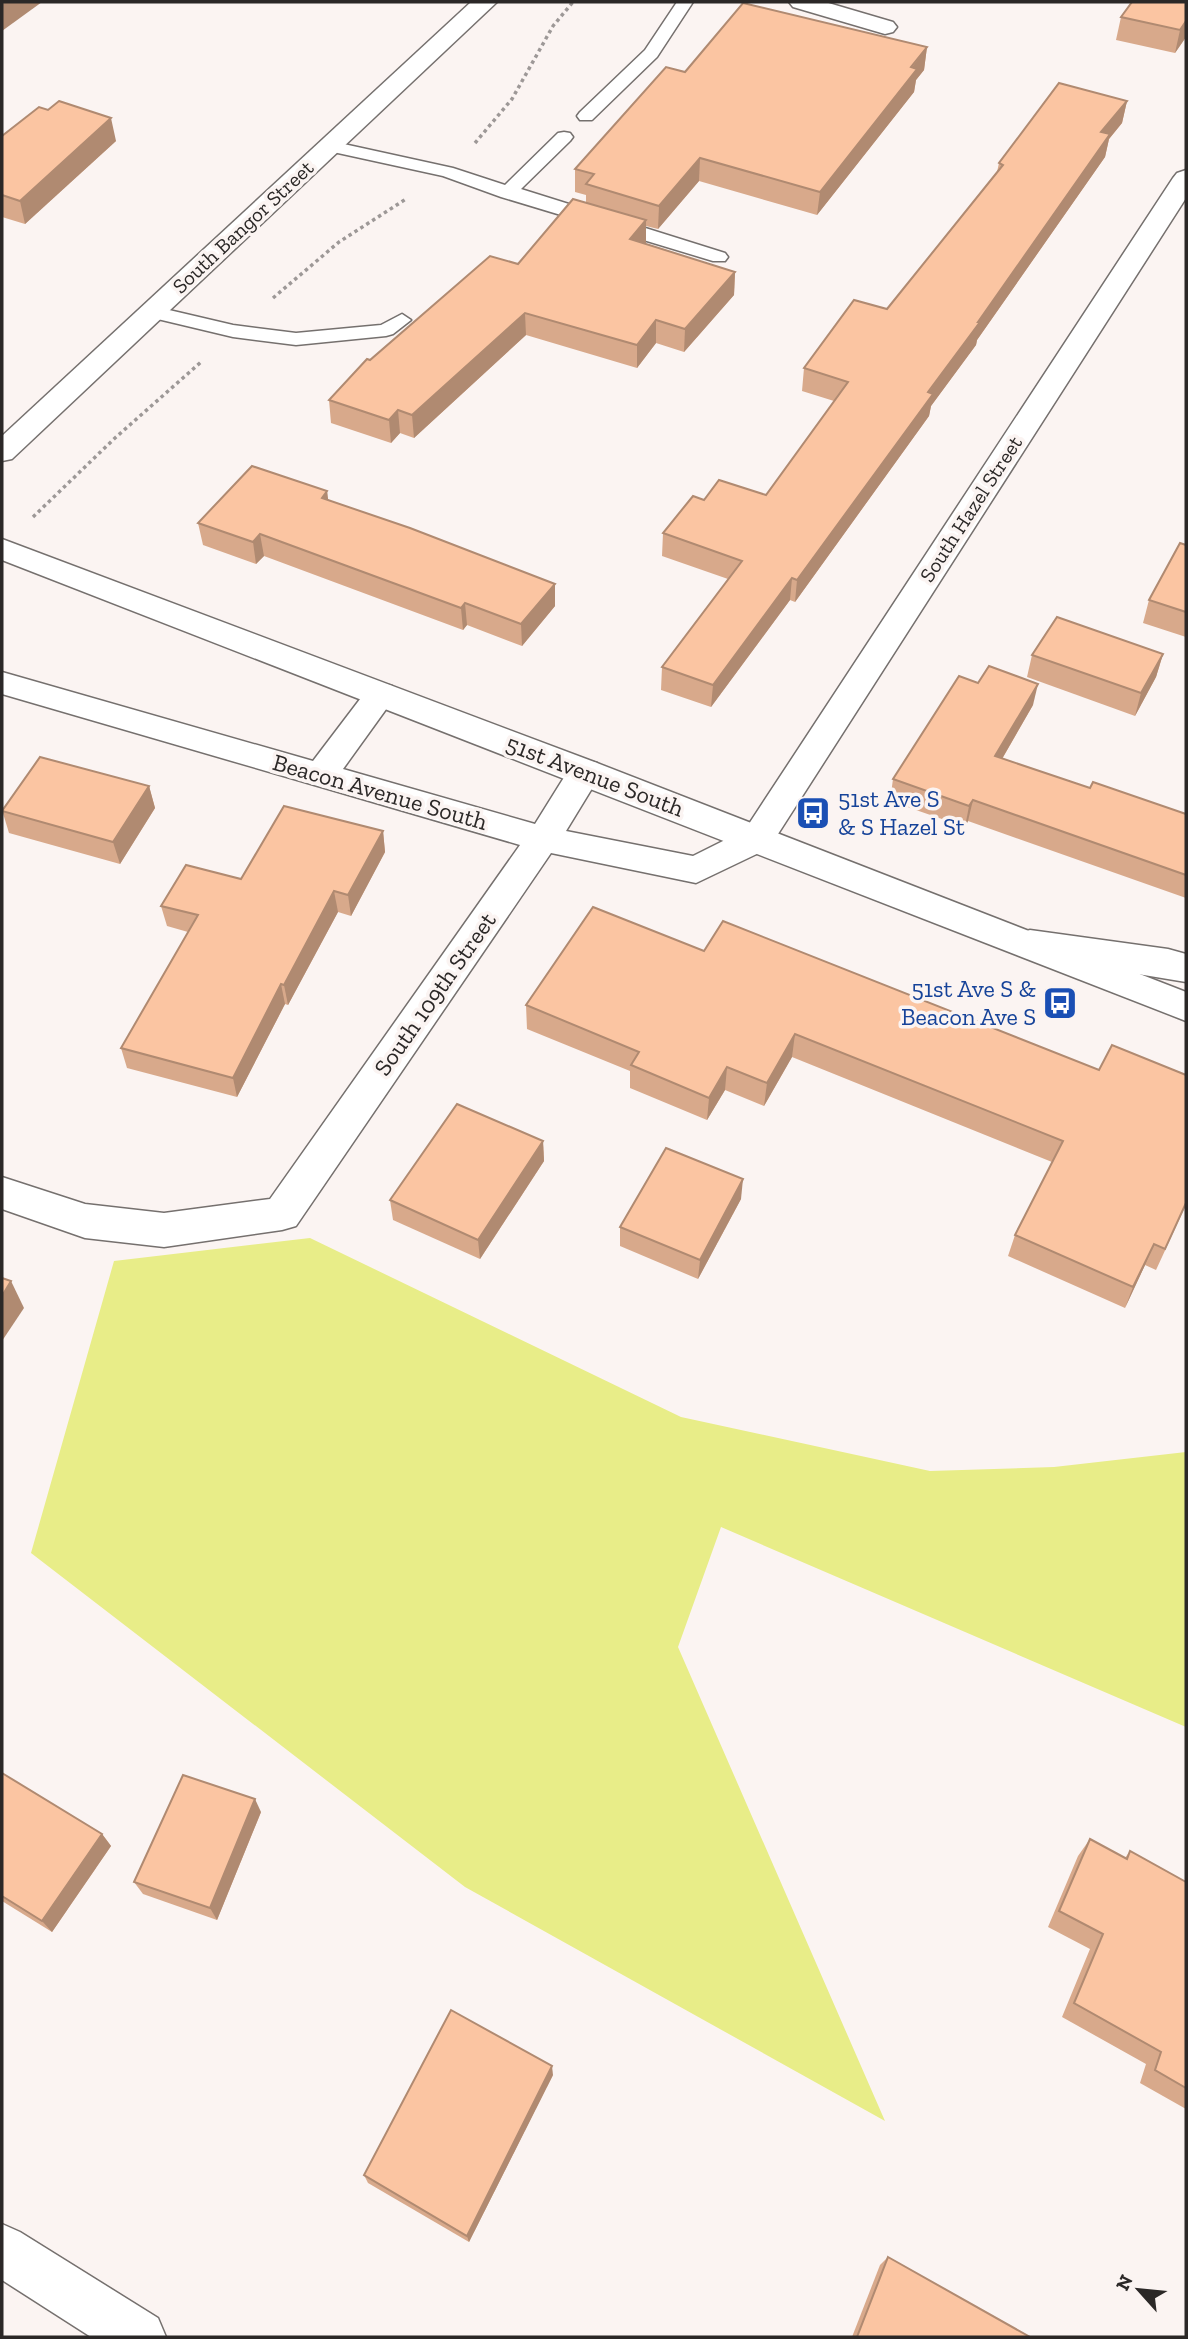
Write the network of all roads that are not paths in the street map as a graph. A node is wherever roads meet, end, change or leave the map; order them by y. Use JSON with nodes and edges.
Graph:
{"nodes":[{"id":1,"x":485,"y":2,"type":"edge"},
{"id":2,"x":685,"y":2,"type":"edge"},
{"id":3,"x":801,"y":2,"type":"edge"},
{"id":4,"x":885,"y":27,"type":"dead end"},
{"id":5,"x":586,"y":116,"type":"dead end"},
{"id":6,"x":564,"y":137,"type":"dead end"},
{"id":7,"x":330,"y":146,"type":"junction"},
{"id":8,"x":1186,"y":178,"type":"edge"},
{"id":9,"x":507,"y":193,"type":"junction"},
{"id":10,"x":719,"y":257,"type":"dead end"},
{"id":11,"x":152,"y":312,"type":"junction"},
{"id":12,"x":402,"y":320,"type":"dead end"},
{"id":13,"x":2,"y":452,"type":"edge"},
{"id":14,"x":2,"y":549,"type":"edge"},
{"id":15,"x":2,"y":683,"type":"edge"},
{"id":16,"x":382,"y":694,"type":"junction"},
{"id":17,"x":585,"y":772,"type":"junction"},
{"id":18,"x":320,"y":775,"type":"junction"},
{"id":19,"x":543,"y":839,"type":"junction"},
{"id":20,"x":757,"y":839,"type":"junction"},
{"id":21,"x":1028,"y":944,"type":"junction"},
{"id":22,"x":1186,"y":968,"type":"edge"},
{"id":23,"x":1186,"y":1007,"type":"edge"},
{"id":24,"x":2,"y":1193,"type":"edge"},
{"id":25,"x":2,"y":2250,"type":"edge"},
{"id":26,"x":139,"y":2337,"type":"edge"}],
"edges":[{"from":1,"to":7,"type":"street","name":"South Bangor Street"},
{"from":2,"to":5,"type":"lane"},
{"from":3,"to":4,"type":"street"},
{"from":6,"to":9,"type":"lane"},
{"from":7,"to":9,"type":"lane"},
{"from":7,"to":11,"type":"street","name":"South Bangor Street"},
{"from":8,"to":20,"type":"street","name":"South Hazel Street"},
{"from":9,"to":10,"type":"lane"},
{"from":11,"to":12,"type":"lane"},
{"from":11,"to":13,"type":"street","name":"South Bangor Street"},
{"from":14,"to":16,"type":"street","name":"51st Avenue South"},
{"from":15,"to":18,"type":"street","name":"Beacon Avenue South"},
{"from":16,"to":17,"type":"street","name":"51st Avenue South"},
{"from":16,"to":18,"type":"street"},
{"from":17,"to":19,"type":"street","name":"South 109th Street"},
{"from":17,"to":20,"type":"street","name":"51st Avenue South"},
{"from":18,"to":19,"type":"street","name":"Beacon Avenue South"},
{"from":19,"to":20,"type":"street","name":"Beacon Avenue South"},
{"from":19,"to":24,"type":"street","name":"South 109th Street"},
{"from":20,"to":21,"type":"street","name":"51st Avenue South"},
{"from":21,"to":22,"type":"street"},
{"from":21,"to":23,"type":"street","name":"51st Avenue South"},
{"from":25,"to":26,"type":"street"}]}
